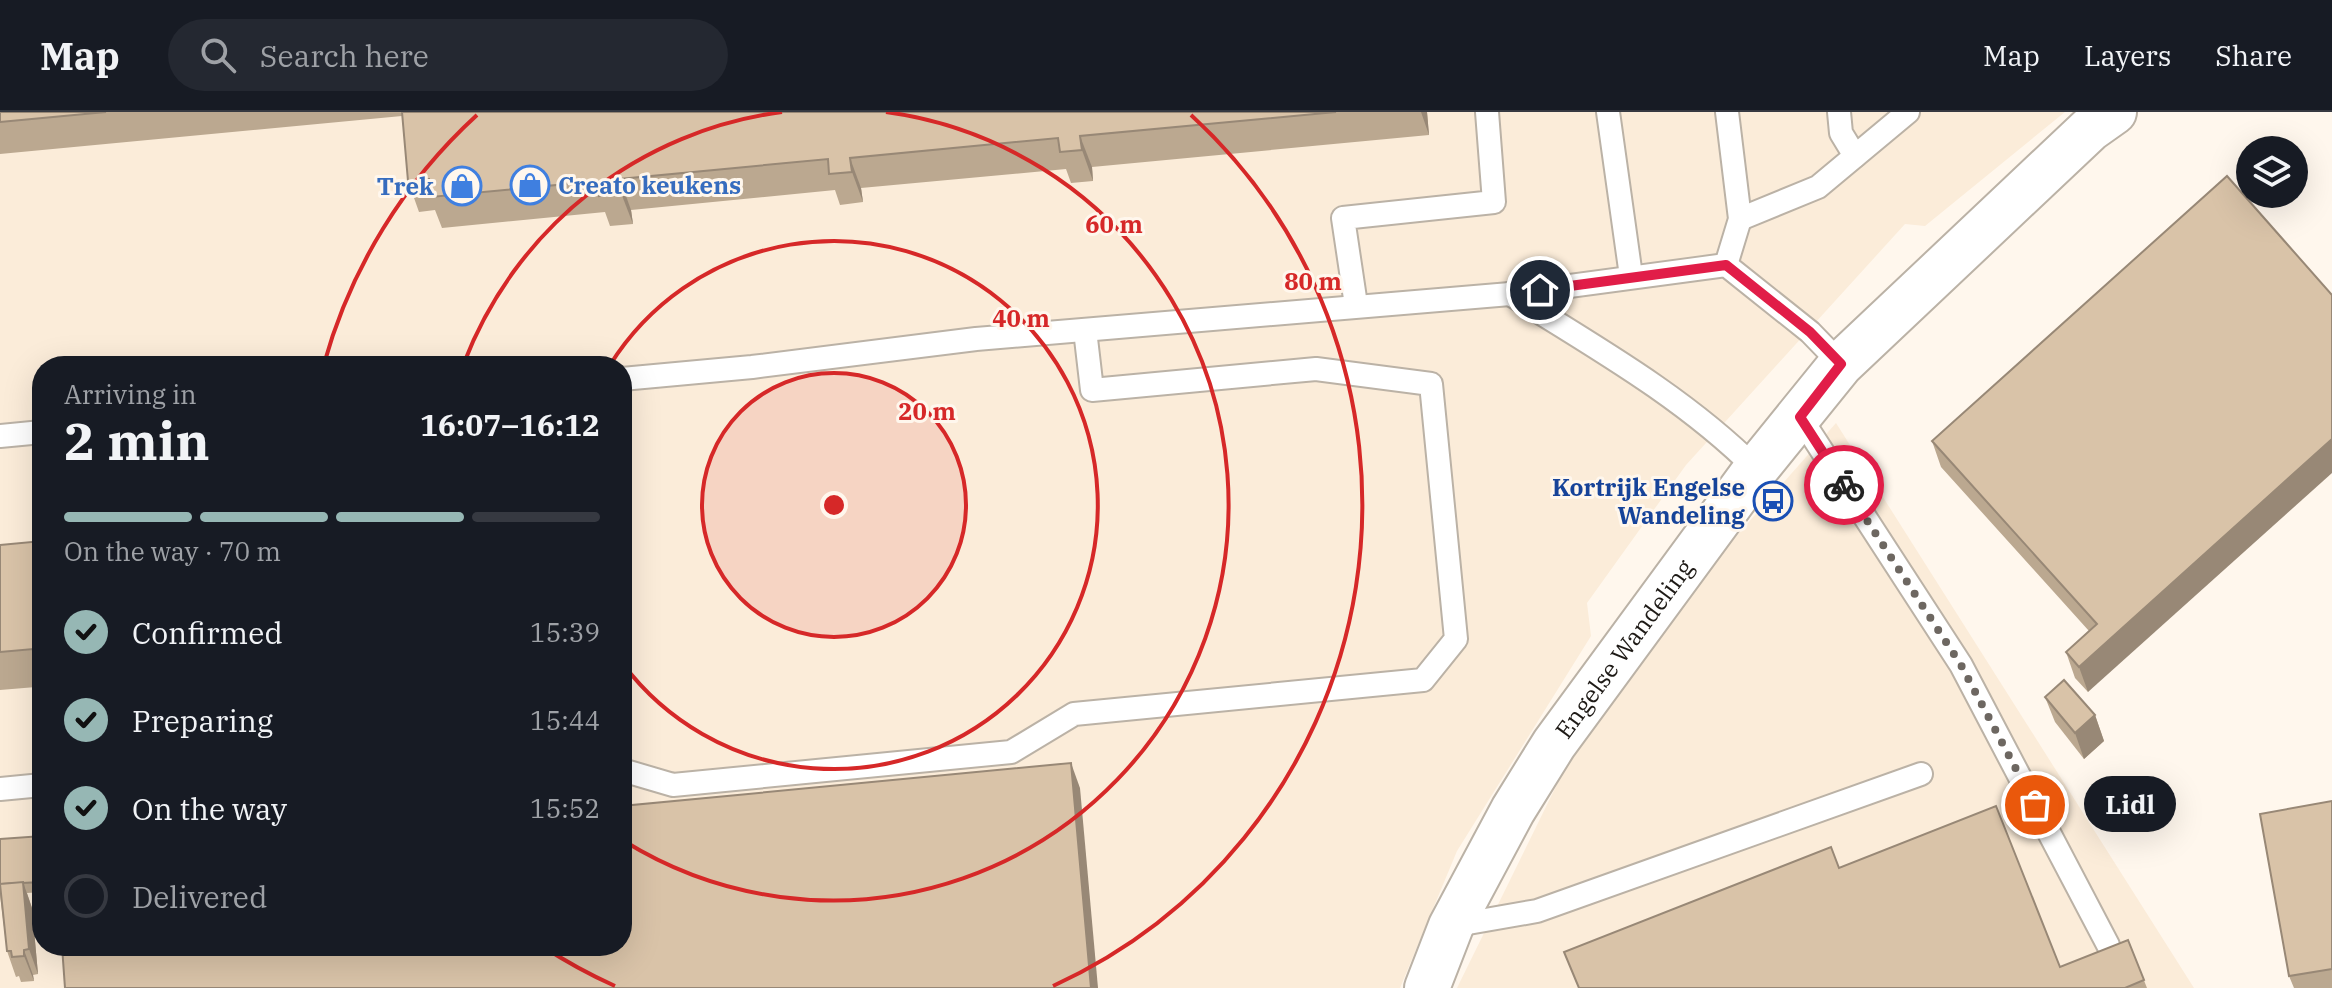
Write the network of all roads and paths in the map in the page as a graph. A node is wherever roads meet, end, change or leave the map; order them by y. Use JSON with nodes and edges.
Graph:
{"nodes":[{"id":1,"x":1487,"y":112,"type":"edge"},
{"id":2,"x":1608,"y":112,"type":"edge"},
{"id":3,"x":1727,"y":112,"type":"edge"},
{"id":4,"x":1839,"y":112,"type":"edge"},
{"id":5,"x":1908,"y":112,"type":"edge"},
{"id":6,"x":2114,"y":112,"type":"edge"},
{"id":7,"x":1855,"y":156,"type":"junction"},
{"id":8,"x":1740,"y":219,"type":"junction"},
{"id":9,"x":1726,"y":265,"type":"junction"},
{"id":10,"x":1631,"y":276,"type":"junction"},
{"id":11,"x":1510,"y":294,"type":"junction"},
{"id":12,"x":1356,"y":305,"type":"junction"},
{"id":13,"x":1085,"y":330,"type":"junction"},
{"id":14,"x":1841,"y":364,"type":"junction"},
{"id":15,"x":632,"y":378,"type":"edge"},
{"id":16,"x":1800,"y":417,"type":"junction"},
{"id":17,"x":32,"y":433,"type":"edge"},
{"id":18,"x":0,"y":436,"type":"edge"},
{"id":19,"x":1756,"y":469,"type":"junction"},
{"id":20,"x":632,"y":773,"type":"edge"},
{"id":21,"x":1921,"y":774,"type":"dead end"},
{"id":22,"x":32,"y":786,"type":"edge"},
{"id":23,"x":0,"y":789,"type":"edge"},
{"id":24,"x":1451,"y":926,"type":"junction"},
{"id":25,"x":2108,"y":945,"type":"edge"},
{"id":26,"x":1427,"y":988,"type":"edge"}],
"edges":[{"from":1,"to":12,"type":"lane"},
{"from":2,"to":10,"type":"lane"},
{"from":3,"to":8,"type":"lane"},
{"from":4,"to":7,"type":"lane"},
{"from":5,"to":7,"type":"lane"},
{"from":6,"to":14,"type":"street","name":"Engelse Wandeling"},
{"from":7,"to":8,"type":"lane"},
{"from":8,"to":9,"type":"lane"},
{"from":9,"to":10,"type":"lane"},
{"from":9,"to":14,"type":"lane"},
{"from":10,"to":11,"type":"lane"},
{"from":11,"to":12,"type":"lane"},
{"from":11,"to":19,"type":"lane"},
{"from":12,"to":13,"type":"lane"},
{"from":13,"to":15,"type":"lane"},
{"from":13,"to":20,"type":"lane"},
{"from":14,"to":16,"type":"street","name":"Engelse Wandeling"},
{"from":16,"to":19,"type":"street","name":"Engelse Wandeling"},
{"from":16,"to":25,"type":"lane"},
{"from":17,"to":18,"type":"lane"},
{"from":19,"to":24,"type":"street","name":"Engelse Wandeling"},
{"from":21,"to":24,"type":"lane"},
{"from":22,"to":23,"type":"lane"},
{"from":24,"to":26,"type":"street","name":"Engelse Wandeling"}]}
